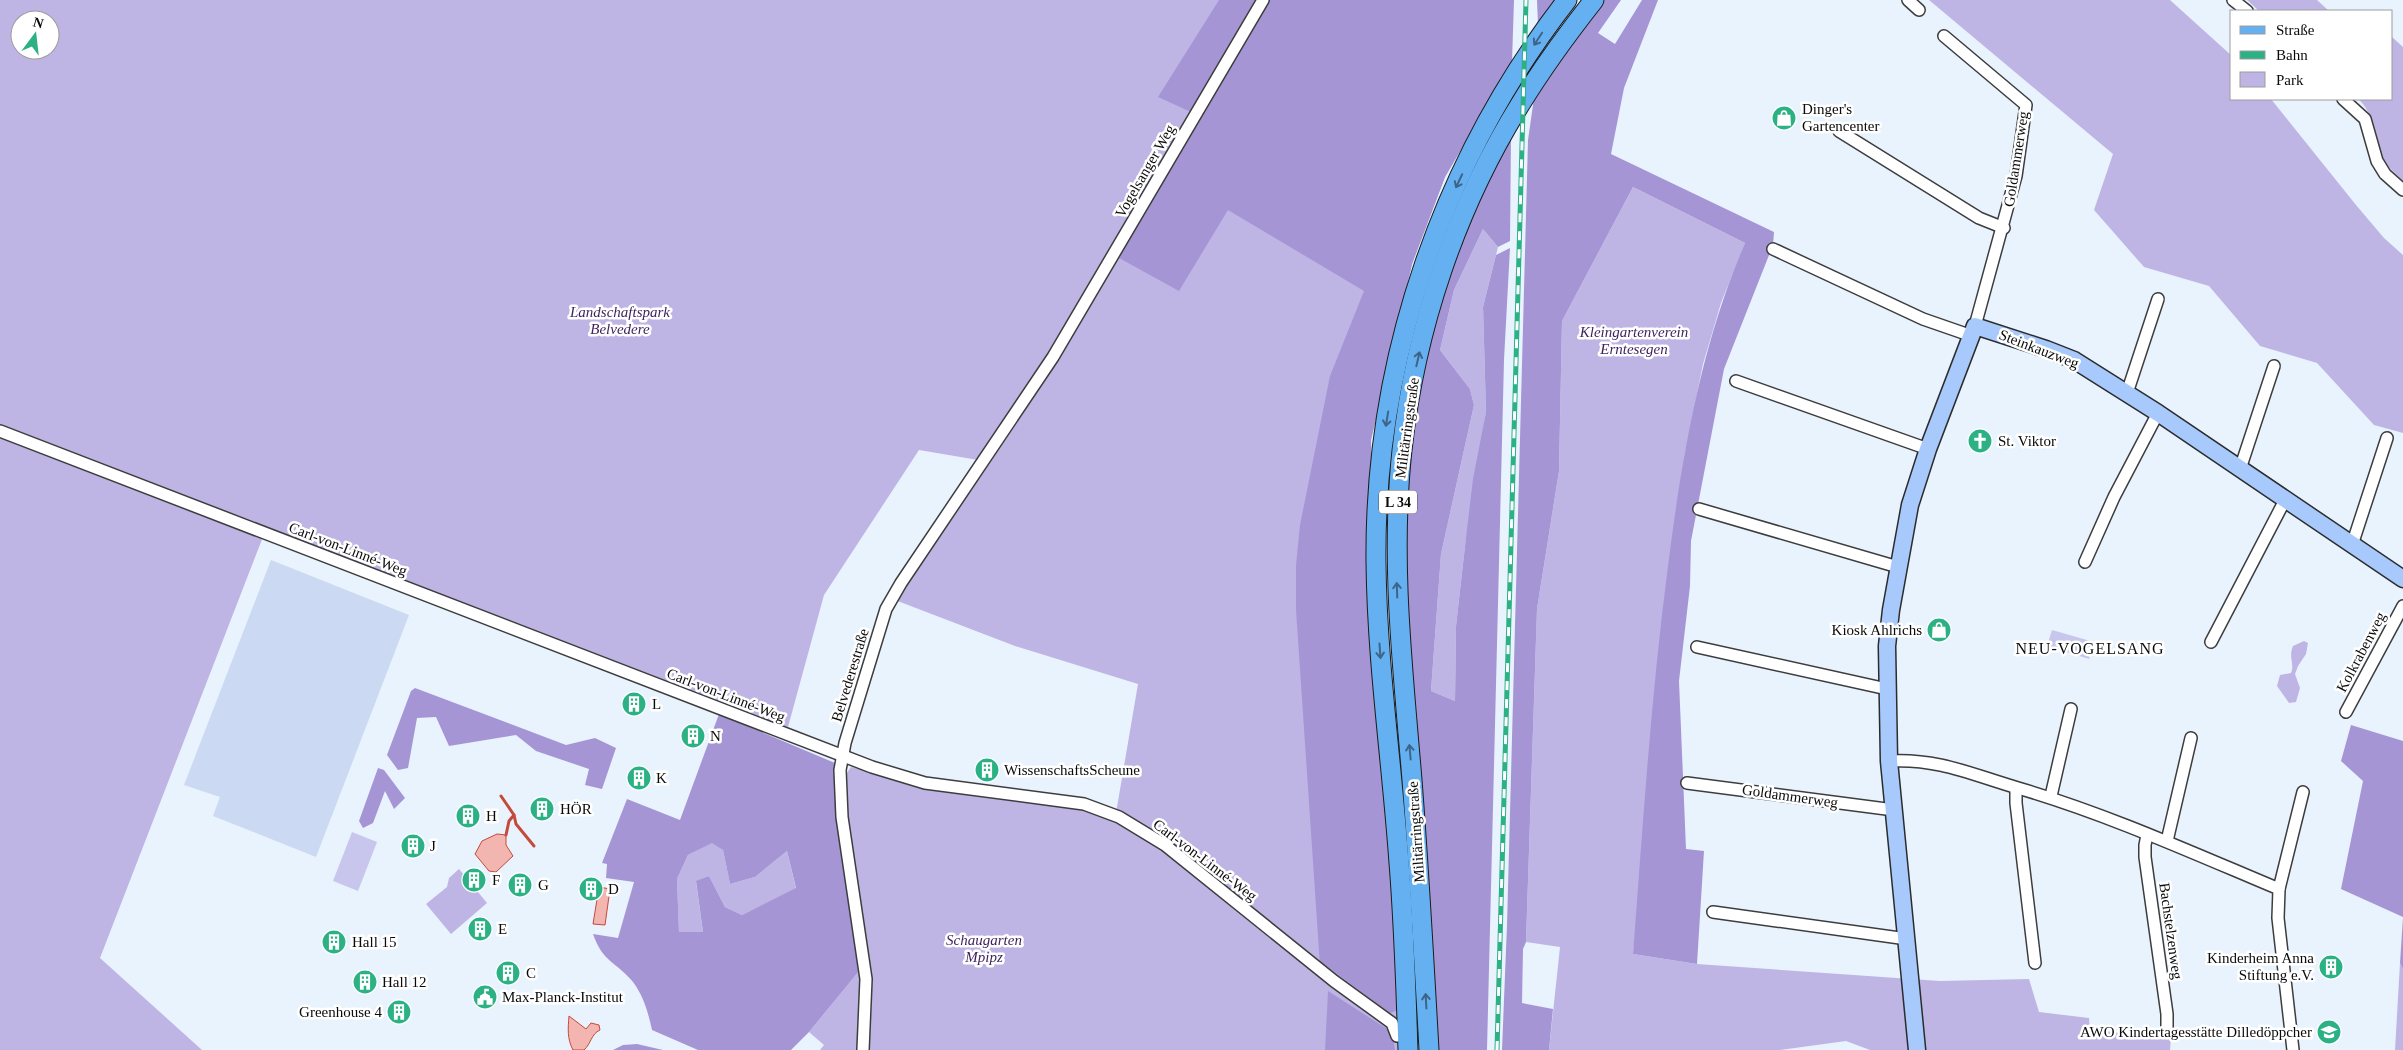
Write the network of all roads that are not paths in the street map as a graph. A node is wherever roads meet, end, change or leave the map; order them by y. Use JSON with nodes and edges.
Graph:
{"nodes":[{"id":1,"x":1263,"y":0,"type":"edge"},
{"id":2,"x":1567,"y":0,"type":"edge"},
{"id":3,"x":1594,"y":0,"type":"edge"},
{"id":4,"x":1908,"y":0,"type":"edge"},
{"id":5,"x":2233,"y":0,"type":"edge"},
{"id":6,"x":1919,"y":10,"type":"dead end"},
{"id":7,"x":2246,"y":10,"type":"edge"},
{"id":8,"x":1944,"y":36,"type":"dead end"},
{"id":9,"x":2344,"y":100,"type":"edge"},
{"id":10,"x":1838,"y":131,"type":"dead end"},
{"id":11,"x":2403,"y":190,"type":"edge"},
{"id":12,"x":2004,"y":228,"type":"junction"},
{"id":13,"x":1773,"y":249,"type":"dead end"},
{"id":14,"x":2158,"y":299,"type":"dead end"},
{"id":15,"x":1974,"y":331,"type":"junction"},
{"id":16,"x":1052,"y":357,"type":"joint"},
{"id":17,"x":2274,"y":366,"type":"dead end"},
{"id":18,"x":1736,"y":380,"type":"dead end"},
{"id":19,"x":2127,"y":393,"type":"junction"},
{"id":20,"x":2158,"y":413,"type":"junction"},
{"id":21,"x":0,"y":431,"type":"edge"},
{"id":22,"x":2387,"y":438,"type":"dead end"},
{"id":23,"x":1928,"y":449,"type":"junction"},
{"id":24,"x":2240,"y":469,"type":"junction"},
{"id":25,"x":2285,"y":500,"type":"junction"},
{"id":26,"x":1700,"y":509,"type":"dead end"},
{"id":27,"x":2352,"y":545,"type":"junction"},
{"id":28,"x":2084,"y":562,"type":"dead end"},
{"id":29,"x":1898,"y":567,"type":"junction"},
{"id":30,"x":2403,"y":579,"type":"edge"},
{"id":31,"x":2403,"y":606,"type":"edge"},
{"id":32,"x":2212,"y":642,"type":"dead end"},
{"id":33,"x":1697,"y":647,"type":"dead end"},
{"id":34,"x":1887,"y":689,"type":"junction"},
{"id":35,"x":2071,"y":709,"type":"dead end"},
{"id":36,"x":2346,"y":712,"type":"dead end"},
{"id":37,"x":2191,"y":738,"type":"dead end"},
{"id":38,"x":842,"y":755,"type":"junction"},
{"id":39,"x":1889,"y":761,"type":"junction"},
{"id":40,"x":1687,"y":783,"type":"dead end"},
{"id":41,"x":2016,"y":788,"type":"junction"},
{"id":42,"x":2304,"y":792,"type":"dead end"},
{"id":43,"x":2051,"y":796,"type":"junction"},
{"id":44,"x":1894,"y":810,"type":"junction"},
{"id":45,"x":2147,"y":835,"type":"junction"},
{"id":46,"x":2167,"y":841,"type":"junction"},
{"id":47,"x":2279,"y":889,"type":"junction"},
{"id":48,"x":1713,"y":912,"type":"dead end"},
{"id":49,"x":1907,"y":939,"type":"junction"},
{"id":50,"x":2035,"y":963,"type":"dead end"},
{"id":51,"x":2167,"y":1032,"type":"dead end"},
{"id":52,"x":1402,"y":1043,"type":"edge"},
{"id":53,"x":863,"y":1050,"type":"edge"},
{"id":54,"x":1429,"y":1050,"type":"edge"},
{"id":55,"x":1917,"y":1050,"type":"edge"},
{"id":56,"x":2293,"y":1050,"type":"edge"}],
"edges":[{"from":1,"to":16,"type":"street","name":"Vogelsanger Weg"},
{"from":2,"to":52,"type":"main road","name":"Militärringstraße","number":"L 34","one_way":true},
{"from":54,"to":3,"type":"main road","name":"Militärringstraße","number":"L 34","one_way":true},
{"from":4,"to":6,"type":"street"},
{"from":5,"to":7,"type":"street"},
{"from":8,"to":12,"type":"street","name":"Goldammerweg"},
{"from":9,"to":11,"type":"street"},
{"from":10,"to":12,"type":"street","name":"Goldammerweg"},
{"from":12,"to":15,"type":"street","name":"Goldammerweg"},
{"from":13,"to":15,"type":"street"},
{"from":14,"to":19,"type":"street"},
{"from":15,"to":19,"type":"street","name":"Steinkauzweg"},
{"from":15,"to":23,"type":"street","name":"Goldammerweg"},
{"from":16,"to":38,"type":"street","name":"Belvederestraße"},
{"from":17,"to":24,"type":"street"},
{"from":18,"to":23,"type":"street"},
{"from":19,"to":20,"type":"street","name":"Steinkauzweg"},
{"from":20,"to":24,"type":"street","name":"Steinkauzweg"},
{"from":20,"to":28,"type":"street"},
{"from":21,"to":38,"type":"street","name":"Carl-von-Linné-Weg"},
{"from":22,"to":27,"type":"street"},
{"from":23,"to":29,"type":"street","name":"Goldammerweg"},
{"from":24,"to":25,"type":"street","name":"Steinkauzweg"},
{"from":25,"to":27,"type":"street","name":"Steinkauzweg"},
{"from":25,"to":32,"type":"street"},
{"from":26,"to":29,"type":"street"},
{"from":27,"to":30,"type":"street","name":"Steinkauzweg"},
{"from":29,"to":34,"type":"street","name":"Goldammerweg"},
{"from":31,"to":36,"type":"street","name":"Kolkrabenweg"},
{"from":33,"to":34,"type":"street"},
{"from":34,"to":39,"type":"street","name":"Goldammerweg"},
{"from":35,"to":43,"type":"street"},
{"from":37,"to":46,"type":"street"},
{"from":38,"to":52,"type":"street","name":"Carl-von-Linné-Weg"},
{"from":38,"to":53,"type":"street","name":"Belvederestraße"},
{"from":39,"to":41,"type":"street"},
{"from":39,"to":44,"type":"street","name":"Goldammerweg"},
{"from":40,"to":44,"type":"street","name":"Goldammerweg"},
{"from":41,"to":43,"type":"street"},
{"from":41,"to":50,"type":"street"},
{"from":42,"to":47,"type":"street"},
{"from":43,"to":45,"type":"street"},
{"from":44,"to":49,"type":"street","name":"Goldammerweg"},
{"from":45,"to":46,"type":"street"},
{"from":45,"to":51,"type":"street","name":"Bachstelzenweg"},
{"from":46,"to":47,"type":"street"},
{"from":47,"to":56,"type":"street"},
{"from":48,"to":49,"type":"street"},
{"from":49,"to":55,"type":"street","name":"Goldammerweg"}]}
